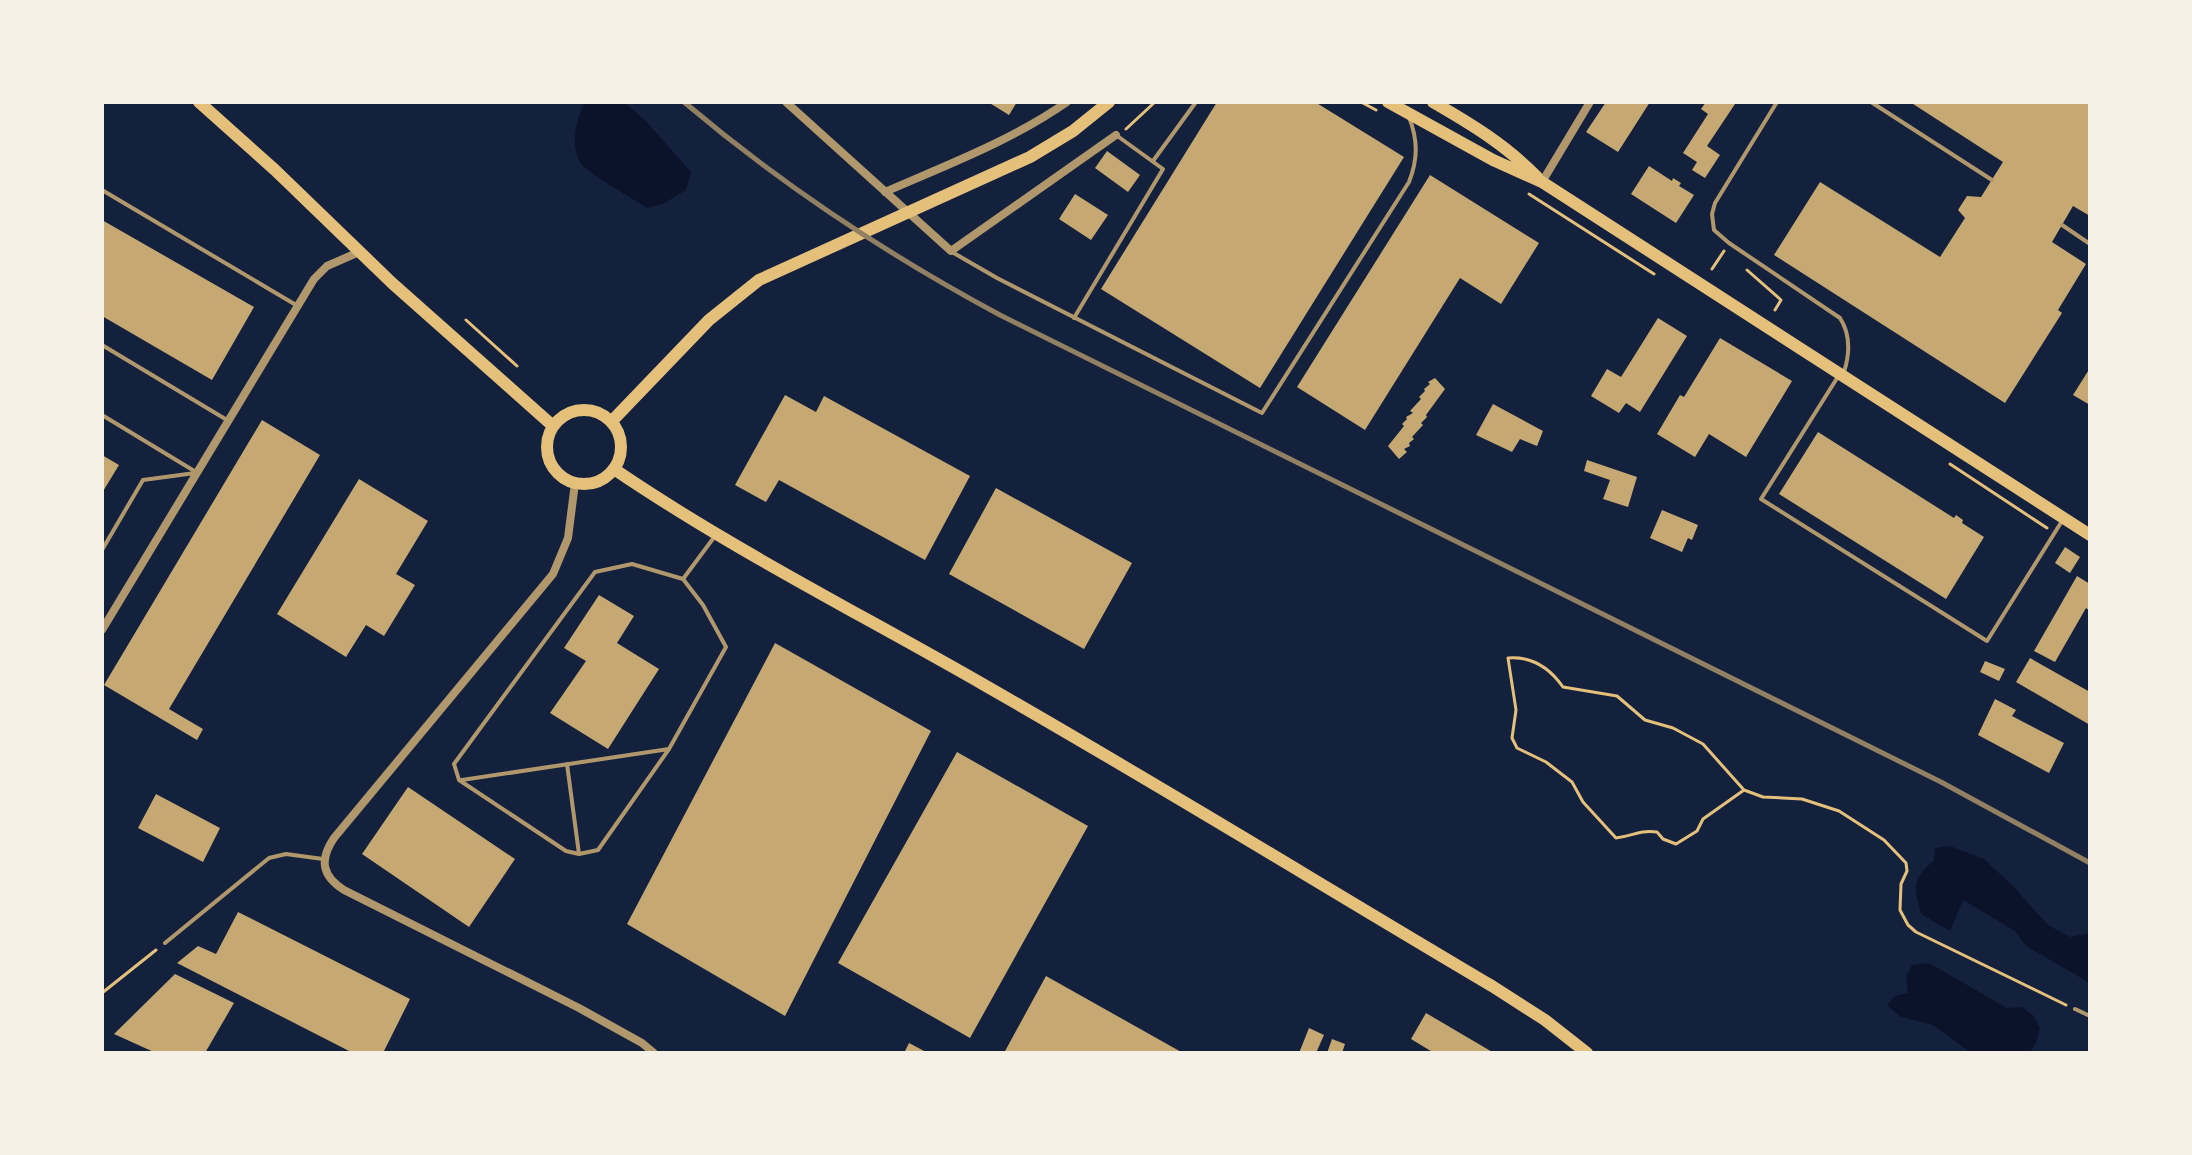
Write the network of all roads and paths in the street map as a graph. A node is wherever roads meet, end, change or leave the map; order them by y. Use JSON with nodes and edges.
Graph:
{"nodes":[{"id":1,"x":199,"y":102,"type":"edge"},
{"id":2,"x":786,"y":102,"type":"edge"},
{"id":3,"x":1067,"y":102,"type":"edge"},
{"id":4,"x":1109,"y":102,"type":"edge"},
{"id":5,"x":1155,"y":102,"type":"edge"},
{"id":6,"x":1196,"y":102,"type":"edge"},
{"id":7,"x":1361,"y":102,"type":"edge"},
{"id":8,"x":1433,"y":102,"type":"edge"},
{"id":9,"x":1590,"y":102,"type":"edge"},
{"id":10,"x":1777,"y":102,"type":"edge"},
{"id":11,"x":1871,"y":102,"type":"edge"},
{"id":12,"x":1386,"y":108,"type":"edge"},
{"id":13,"x":1407,"y":111,"type":"junction"},
{"id":14,"x":1116,"y":135,"type":"junction"},
{"id":15,"x":1153,"y":161,"type":"junction"},
{"id":16,"x":1992,"y":180,"type":"dead end"},
{"id":17,"x":1542,"y":182,"type":"junction"},
{"id":18,"x":102,"y":190,"type":"edge"},
{"id":19,"x":885,"y":192,"type":"junction"},
{"id":20,"x":1526,"y":192,"type":"dead end"},
{"id":21,"x":2062,"y":225,"type":"dead end"},
{"id":22,"x":2090,"y":244,"type":"edge"},
{"id":23,"x":951,"y":251,"type":"junction"},
{"id":24,"x":359,"y":252,"type":"junction"},
{"id":25,"x":1720,"y":257,"type":"dead end"},
{"id":26,"x":1712,"y":269,"type":"dead end"},
{"id":27,"x":1747,"y":270,"type":"dead end"},
{"id":28,"x":1654,"y":274,"type":"dead end"},
{"id":29,"x":296,"y":305,"type":"junction"},
{"id":30,"x":1775,"y":310,"type":"dead end"},
{"id":31,"x":1074,"y":318,"type":"junction"},
{"id":32,"x":466,"y":320,"type":"dead end"},
{"id":33,"x":102,"y":345,"type":"edge"},
{"id":34,"x":517,"y":366,"type":"dead end"},
{"id":35,"x":1842,"y":375,"type":"junction"},
{"id":36,"x":102,"y":415,"type":"edge"},
{"id":37,"x":229,"y":421,"type":"junction"},
{"id":38,"x":611,"y":422,"type":"junction"},
{"id":39,"x":553,"y":426,"type":"junction"},
{"id":40,"x":1949,"y":464,"type":"dead end"},
{"id":41,"x":614,"y":469,"type":"junction"},
{"id":42,"x":197,"y":473,"type":"junction"},
{"id":43,"x":575,"y":483,"type":"junction"},
{"id":44,"x":2063,"y":519,"type":"junction"},
{"id":45,"x":2054,"y":533,"type":"junction"},
{"id":46,"x":2090,"y":535,"type":"edge"},
{"id":47,"x":715,"y":536,"type":"junction"},
{"id":48,"x":102,"y":550,"type":"edge"},
{"id":49,"x":683,"y":579,"type":"junction"},
{"id":50,"x":102,"y":630,"type":"edge"},
{"id":51,"x":669,"y":749,"type":"junction"},
{"id":52,"x":567,"y":764,"type":"junction"},
{"id":53,"x":459,"y":780,"type":"junction"},
{"id":54,"x":1744,"y":790,"type":"junction"},
{"id":55,"x":579,"y":854,"type":"junction"},
{"id":56,"x":323,"y":859,"type":"junction"},
{"id":57,"x":165,"y":943,"type":"joint"},
{"id":58,"x":102,"y":993,"type":"edge"},
{"id":59,"x":2075,"y":1009,"type":"joint"},
{"id":60,"x":2090,"y":1016,"type":"edge"},
{"id":61,"x":654,"y":1053,"type":"edge"},
{"id":62,"x":1587,"y":1053,"type":"edge"}],
"edges":[{"from":1,"to":24,"type":"main road"},
{"from":2,"to":19,"type":"street"},
{"from":3,"to":19,"type":"street"},
{"from":4,"to":38,"type":"main road"},
{"from":5,"to":14,"type":"path"},
{"from":6,"to":15,"type":"lane"},
{"from":7,"to":12,"type":"path"},
{"from":8,"to":17,"type":"main road"},
{"from":9,"to":17,"type":"street"},
{"from":10,"to":35,"type":"lane"},
{"from":11,"to":16,"type":"lane"},
{"from":12,"to":13,"type":"main road"},
{"from":13,"to":17,"type":"main road"},
{"from":13,"to":31,"type":"lane"},
{"from":14,"to":15,"type":"lane"},
{"from":14,"to":23,"type":"street"},
{"from":15,"to":31,"type":"lane"},
{"from":17,"to":35,"type":"main road"},
{"from":18,"to":29,"type":"lane"},
{"from":19,"to":23,"type":"street"},
{"from":20,"to":28,"type":"path"},
{"from":21,"to":22,"type":"lane"},
{"from":23,"to":31,"type":"lane"},
{"from":24,"to":29,"type":"street"},
{"from":24,"to":39,"type":"main road"},
{"from":25,"to":26,"type":"path"},
{"from":27,"to":30,"type":"path"},
{"from":29,"to":37,"type":"street"},
{"from":32,"to":34,"type":"path"},
{"from":33,"to":37,"type":"lane"},
{"from":35,"to":44,"type":"main road"},
{"from":35,"to":45,"type":"lane"},
{"from":36,"to":42,"type":"lane"},
{"from":37,"to":42,"type":"street"},
{"from":38,"to":39,"type":"main road"},
{"from":38,"to":41,"type":"main road"},
{"from":39,"to":43,"type":"main road"},
{"from":40,"to":45,"type":"path"},
{"from":41,"to":43,"type":"main road"},
{"from":41,"to":47,"type":"main road"},
{"from":42,"to":48,"type":"lane"},
{"from":42,"to":50,"type":"street"},
{"from":43,"to":56,"type":"street"},
{"from":44,"to":45,"type":"lane"},
{"from":44,"to":46,"type":"main road"},
{"from":47,"to":49,"type":"lane"},
{"from":47,"to":62,"type":"main road"},
{"from":49,"to":51,"type":"lane"},
{"from":49,"to":53,"type":"lane"},
{"from":51,"to":52,"type":"lane"},
{"from":51,"to":55,"type":"lane"},
{"from":52,"to":53,"type":"lane"},
{"from":52,"to":55,"type":"lane"},
{"from":53,"to":55,"type":"lane"},
{"from":54,"to":54,"type":"path"},
{"from":54,"to":59,"type":"path"},
{"from":56,"to":57,"type":"lane"},
{"from":56,"to":61,"type":"street"},
{"from":57,"to":58,"type":"path"},
{"from":59,"to":60,"type":"lane"}]}
